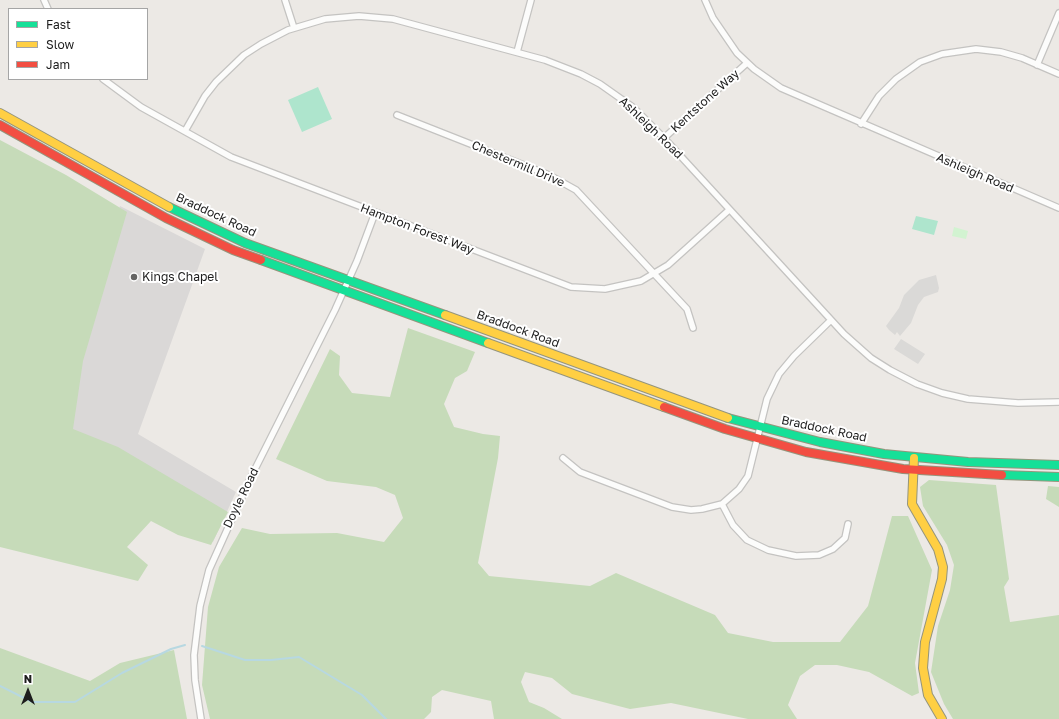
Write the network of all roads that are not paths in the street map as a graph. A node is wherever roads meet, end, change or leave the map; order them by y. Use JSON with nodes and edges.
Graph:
{"nodes":[{"id":1,"x":284,"y":0,"type":"edge"},
{"id":2,"x":531,"y":0,"type":"edge"},
{"id":3,"x":705,"y":0,"type":"edge"},
{"id":4,"x":1059,"y":13,"type":"edge"},
{"id":5,"x":294,"y":28,"type":"junction"},
{"id":6,"x":516,"y":52,"type":"junction"},
{"id":7,"x":747,"y":63,"type":"junction"},
{"id":8,"x":1037,"y":65,"type":"junction"},
{"id":9,"x":1059,"y":74,"type":"edge"},
{"id":10,"x":103,"y":80,"type":"edge"},
{"id":11,"x":0,"y":112,"type":"edge"},
{"id":12,"x":397,"y":115,"type":"dead end"},
{"id":13,"x":861,"y":124,"type":"junction"},
{"id":14,"x":0,"y":125,"type":"edge"},
{"id":15,"x":185,"y":131,"type":"junction"},
{"id":16,"x":664,"y":138,"type":"junction"},
{"id":17,"x":1059,"y":208,"type":"edge"},
{"id":18,"x":728,"y":210,"type":"junction"},
{"id":19,"x":376,"y":213,"type":"junction"},
{"id":20,"x":655,"y":274,"type":"junction"},
{"id":21,"x":348,"y":281,"type":"junction"},
{"id":22,"x":343,"y":291,"type":"junction"},
{"id":23,"x":830,"y":320,"type":"junction"},
{"id":24,"x":693,"y":328,"type":"dead end"},
{"id":25,"x":1059,"y":402,"type":"edge"},
{"id":26,"x":760,"y":428,"type":"junction"},
{"id":27,"x":758,"y":440,"type":"junction"},
{"id":28,"x":563,"y":458,"type":"dead end"},
{"id":29,"x":914,"y":458,"type":"junction"},
{"id":30,"x":1059,"y":465,"type":"edge"},
{"id":31,"x":913,"y":470,"type":"junction"},
{"id":32,"x":1059,"y":478,"type":"edge"},
{"id":33,"x":722,"y":504,"type":"junction"},
{"id":34,"x":848,"y":524,"type":"dead end"},
{"id":35,"x":201,"y":719,"type":"edge"},
{"id":36,"x":942,"y":719,"type":"edge"}],
"edges":[{"from":1,"to":5,"type":"street"},
{"from":2,"to":6,"type":"street"},
{"from":3,"to":7,"type":"street","name":"Ashleigh Road"},
{"from":4,"to":8,"type":"street"},
{"from":5,"to":6,"type":"street","name":"Ashleigh Road"},
{"from":5,"to":15,"type":"street","name":"Ashleigh Road"},
{"from":6,"to":16,"type":"street","name":"Ashleigh Road"},
{"from":7,"to":13,"type":"street","name":"Ashleigh Road"},
{"from":7,"to":16,"type":"street","name":"Kentstone Way"},
{"from":8,"to":9,"type":"street"},
{"from":8,"to":13,"type":"street"},
{"from":10,"to":15,"type":"street","name":"Hampton Forest Way"},
{"from":11,"to":21,"type":"main road","name":"Braddock Road"},
{"from":12,"to":20,"type":"street","name":"Chestermill Drive"},
{"from":13,"to":17,"type":"street","name":"Ashleigh Road"},
{"from":14,"to":22,"type":"main road","name":"Braddock Road"},
{"from":15,"to":19,"type":"street","name":"Hampton Forest Way"},
{"from":16,"to":18,"type":"street","name":"Ashleigh Road"},
{"from":18,"to":20,"type":"street","name":"Hampton Forest Way"},
{"from":18,"to":23,"type":"street","name":"Ashleigh Road"},
{"from":19,"to":20,"type":"street","name":"Hampton Forest Way"},
{"from":19,"to":21,"type":"street","name":"Doyle Road"},
{"from":20,"to":24,"type":"street","name":"Chestermill Drive"},
{"from":21,"to":22,"type":"street","name":"Doyle Road"},
{"from":21,"to":26,"type":"main road","name":"Braddock Road"},
{"from":22,"to":27,"type":"main road","name":"Braddock Road"},
{"from":22,"to":35,"type":"street","name":"Doyle Road"},
{"from":23,"to":25,"type":"street","name":"Ashleigh Road"},
{"from":23,"to":26,"type":"street"},
{"from":26,"to":27,"type":"street"},
{"from":26,"to":29,"type":"main road","name":"Braddock Road"},
{"from":27,"to":31,"type":"main road","name":"Braddock Road"},
{"from":27,"to":33,"type":"street"},
{"from":28,"to":33,"type":"street"},
{"from":29,"to":30,"type":"main road","name":"Braddock Road"},
{"from":29,"to":31,"type":"main road"},
{"from":31,"to":32,"type":"main road","name":"Braddock Road"},
{"from":31,"to":36,"type":"main road"},
{"from":33,"to":34,"type":"street"}]}
